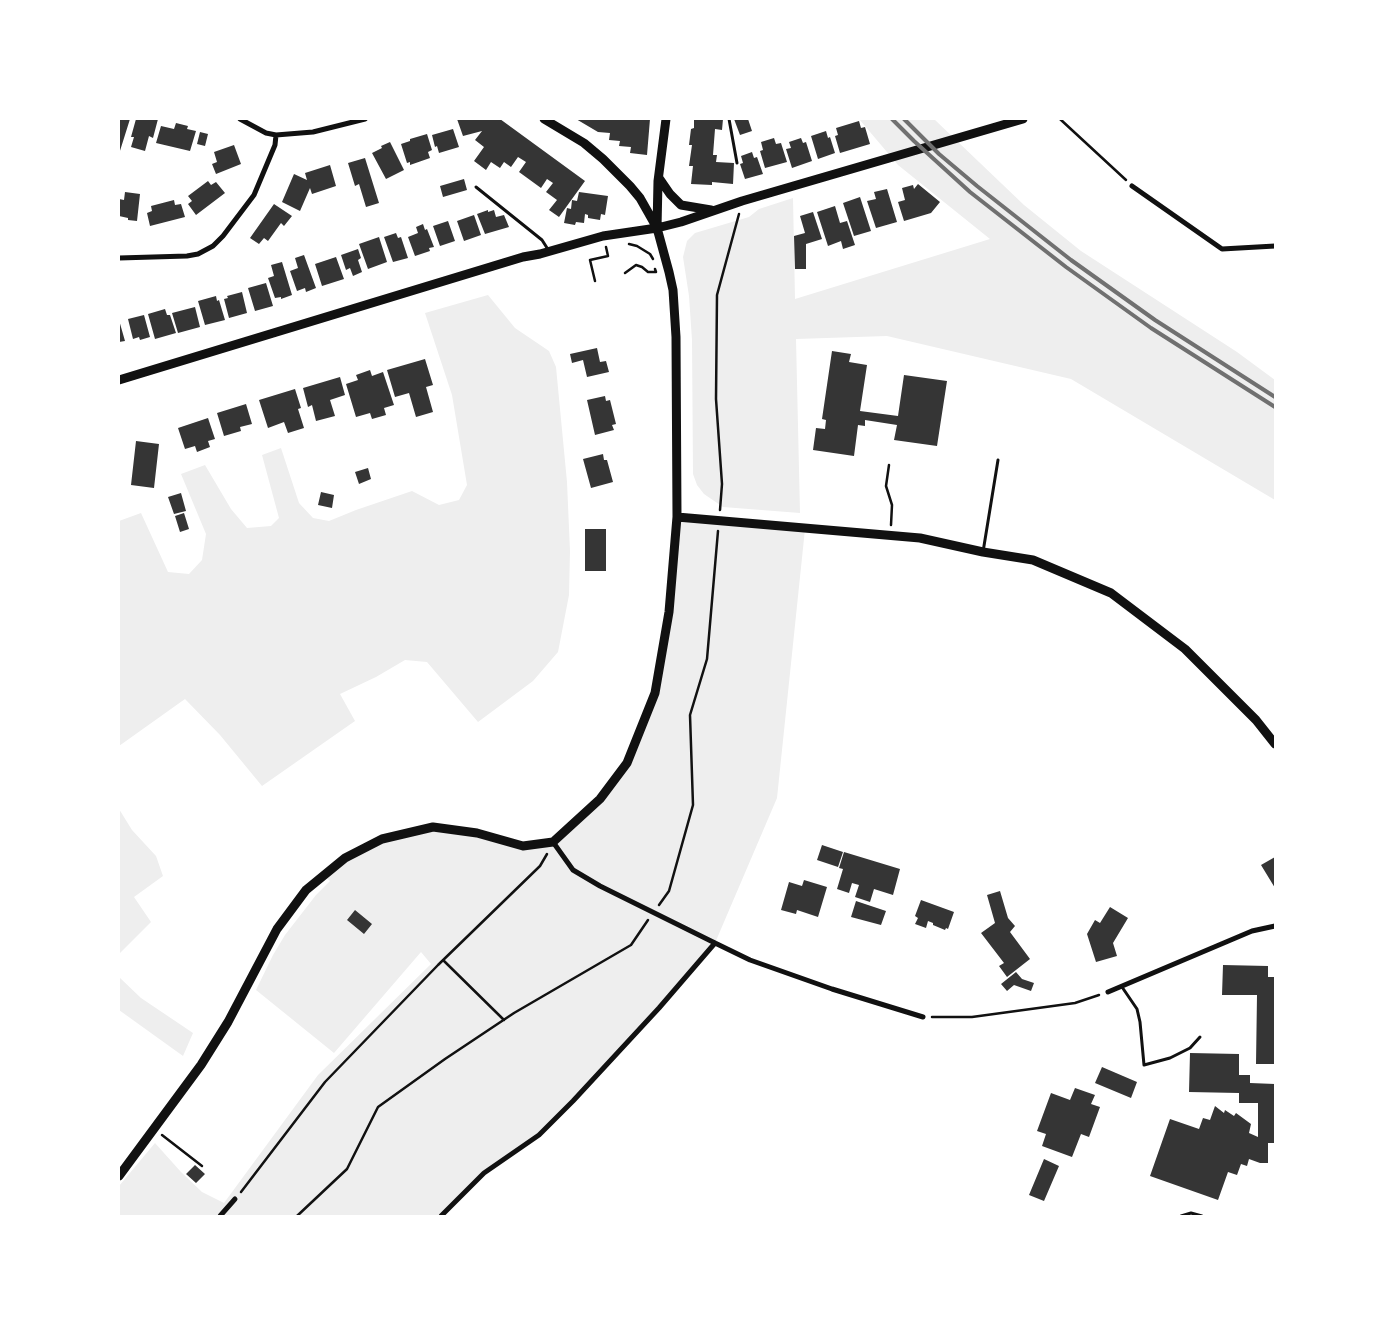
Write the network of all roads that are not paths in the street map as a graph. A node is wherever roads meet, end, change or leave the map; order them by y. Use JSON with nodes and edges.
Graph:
{"nodes":[{"id":1,"x":240,"y":119,"type":"edge"},
{"id":2,"x":365,"y":119,"type":"edge"},
{"id":3,"x":544,"y":119,"type":"edge"},
{"id":4,"x":666,"y":119,"type":"edge"},
{"id":5,"x":729,"y":119,"type":"edge"},
{"id":6,"x":1024,"y":119,"type":"edge"},
{"id":7,"x":276,"y":135,"type":"junction"},
{"id":8,"x":737,"y":164,"type":"dead end"},
{"id":9,"x":659,"y":178,"type":"junction"},
{"id":10,"x":1132,"y":186,"type":"road end"},
{"id":11,"x":476,"y":187,"type":"dead end"},
{"id":12,"x":712,"y":210,"type":"junction"},
{"id":13,"x":657,"y":228,"type":"junction"},
{"id":14,"x":1275,"y":246,"type":"edge"},
{"id":15,"x":550,"y":252,"type":"junction"},
{"id":16,"x":119,"y":258,"type":"edge"},
{"id":17,"x":119,"y":380,"type":"edge"},
{"id":18,"x":998,"y":460,"type":"dead end"},
{"id":19,"x":677,"y":517,"type":"junction"},
{"id":20,"x":983,"y":552,"type":"junction"},
{"id":21,"x":1275,"y":744,"type":"edge"},
{"id":22,"x":554,"y":842,"type":"junction"},
{"id":23,"x":1275,"y":926,"type":"edge"},
{"id":24,"x":715,"y":943,"type":"junction"},
{"id":25,"x":1122,"y":987,"type":"junction"},
{"id":26,"x":1108,"y":992,"type":"road end"},
{"id":27,"x":923,"y":1016,"type":"road end"},
{"id":28,"x":1200,"y":1037,"type":"dead end"},
{"id":29,"x":119,"y":1176,"type":"edge"},
{"id":30,"x":236,"y":1199,"type":"road end"},
{"id":31,"x":220,"y":1216,"type":"edge"},
{"id":32,"x":441,"y":1216,"type":"edge"},
{"id":33,"x":1180,"y":1216,"type":"edge"},
{"id":34,"x":1202,"y":1216,"type":"edge"}],
"edges":[{"from":1,"to":7,"type":"street"},
{"from":2,"to":7,"type":"street"},
{"from":3,"to":13,"type":"street"},
{"from":4,"to":9,"type":"street"},
{"from":5,"to":8,"type":"lane"},
{"from":6,"to":12,"type":"street"},
{"from":7,"to":16,"type":"street"},
{"from":9,"to":12,"type":"street"},
{"from":9,"to":13,"type":"street"},
{"from":10,"to":14,"type":"street"},
{"from":11,"to":15,"type":"lane"},
{"from":12,"to":13,"type":"street"},
{"from":13,"to":15,"type":"street"},
{"from":13,"to":19,"type":"street"},
{"from":15,"to":17,"type":"street"},
{"from":18,"to":20,"type":"lane"},
{"from":19,"to":20,"type":"street"},
{"from":19,"to":22,"type":"street"},
{"from":20,"to":21,"type":"street"},
{"from":22,"to":24,"type":"street"},
{"from":22,"to":29,"type":"street"},
{"from":23,"to":25,"type":"street"},
{"from":24,"to":27,"type":"street"},
{"from":24,"to":32,"type":"street"},
{"from":25,"to":26,"type":"street"},
{"from":25,"to":28,"type":"lane"},
{"from":30,"to":31,"type":"street"},
{"from":33,"to":34,"type":"lane"}]}
